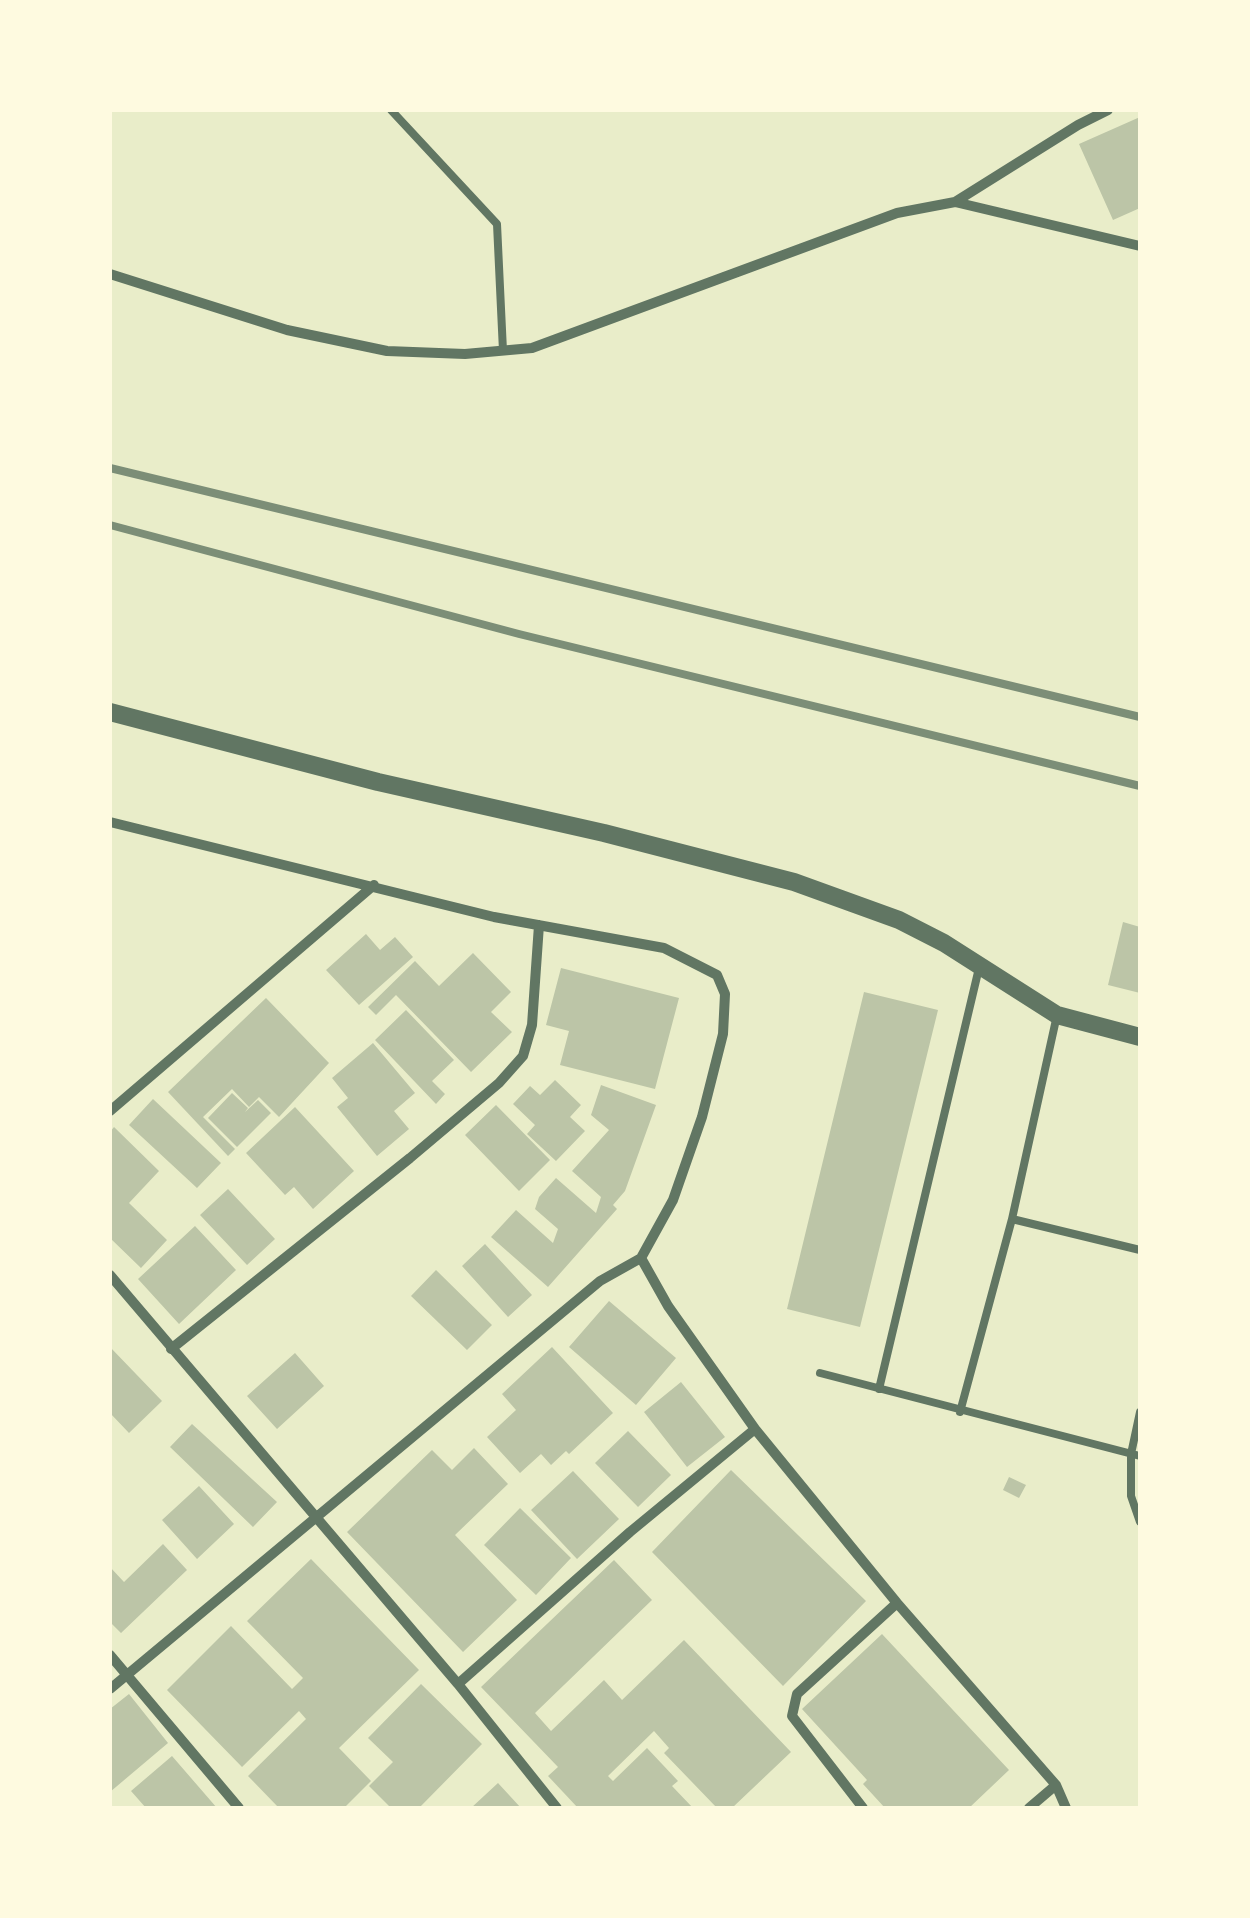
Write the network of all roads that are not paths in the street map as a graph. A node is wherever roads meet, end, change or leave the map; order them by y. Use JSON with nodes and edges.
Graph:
{"nodes":[{"id":1,"x":391,"y":110,"type":"edge"},
{"id":2,"x":1108,"y":110,"type":"edge"},
{"id":3,"x":955,"y":202,"type":"junction"},
{"id":4,"x":1140,"y":246,"type":"edge"},
{"id":5,"x":110,"y":274,"type":"edge"},
{"id":6,"x":503,"y":351,"type":"junction"},
{"id":7,"x":110,"y":712,"type":"edge"},
{"id":8,"x":110,"y":822,"type":"edge"},
{"id":9,"x":374,"y":885,"type":"junction"},
{"id":10,"x":539,"y":925,"type":"junction"},
{"id":11,"x":980,"y":964,"type":"junction"},
{"id":12,"x":1057,"y":1015,"type":"junction"},
{"id":13,"x":1140,"y":1037,"type":"edge"},
{"id":14,"x":110,"y":1111,"type":"edge"},
{"id":15,"x":1012,"y":1219,"type":"junction"},
{"id":16,"x":1140,"y":1250,"type":"edge"},
{"id":17,"x":641,"y":1258,"type":"junction"},
{"id":18,"x":110,"y":1274,"type":"edge"},
{"id":19,"x":171,"y":1349,"type":"junction"},
{"id":20,"x":820,"y":1372,"type":"dead end"},
{"id":21,"x":878,"y":1389,"type":"junction"},
{"id":22,"x":960,"y":1412,"type":"junction"},
{"id":23,"x":1140,"y":1412,"type":"edge"},
{"id":24,"x":755,"y":1430,"type":"junction"},
{"id":25,"x":1136,"y":1455,"type":"edge"},
{"id":26,"x":318,"y":1518,"type":"junction"},
{"id":27,"x":1140,"y":1522,"type":"edge"},
{"id":28,"x":898,"y":1603,"type":"junction"},
{"id":29,"x":110,"y":1655,"type":"edge"},
{"id":30,"x":128,"y":1674,"type":"junction"},
{"id":31,"x":458,"y":1684,"type":"junction"},
{"id":32,"x":110,"y":1689,"type":"edge"},
{"id":33,"x":1056,"y":1785,"type":"junction"},
{"id":34,"x":239,"y":1808,"type":"edge"},
{"id":35,"x":557,"y":1808,"type":"edge"},
{"id":36,"x":863,"y":1808,"type":"edge"},
{"id":37,"x":1029,"y":1808,"type":"edge"},
{"id":38,"x":1066,"y":1808,"type":"edge"}],
"edges":[{"from":1,"to":6,"type":"lane"},
{"from":2,"to":3,"type":"street"},
{"from":3,"to":4,"type":"street"},
{"from":3,"to":6,"type":"street"},
{"from":5,"to":6,"type":"street"},
{"from":7,"to":11,"type":"street"},
{"from":8,"to":9,"type":"street"},
{"from":9,"to":10,"type":"street"},
{"from":9,"to":14,"type":"street"},
{"from":10,"to":17,"type":"street"},
{"from":10,"to":19,"type":"street"},
{"from":11,"to":12,"type":"street"},
{"from":11,"to":21,"type":"lane"},
{"from":12,"to":13,"type":"street"},
{"from":12,"to":15,"type":"lane"},
{"from":15,"to":16,"type":"lane"},
{"from":15,"to":22,"type":"lane"},
{"from":17,"to":24,"type":"street"},
{"from":17,"to":26,"type":"street"},
{"from":18,"to":19,"type":"street"},
{"from":19,"to":26,"type":"street"},
{"from":20,"to":21,"type":"lane"},
{"from":21,"to":22,"type":"lane"},
{"from":22,"to":25,"type":"lane"},
{"from":23,"to":25,"type":"lane"},
{"from":24,"to":28,"type":"street"},
{"from":24,"to":31,"type":"street"},
{"from":25,"to":27,"type":"lane"},
{"from":26,"to":30,"type":"street"},
{"from":26,"to":31,"type":"street"},
{"from":28,"to":33,"type":"street"},
{"from":28,"to":36,"type":"street"},
{"from":29,"to":30,"type":"street"},
{"from":30,"to":32,"type":"street"},
{"from":30,"to":34,"type":"street"},
{"from":31,"to":35,"type":"street"},
{"from":33,"to":37,"type":"street"},
{"from":33,"to":38,"type":"street"}]}
